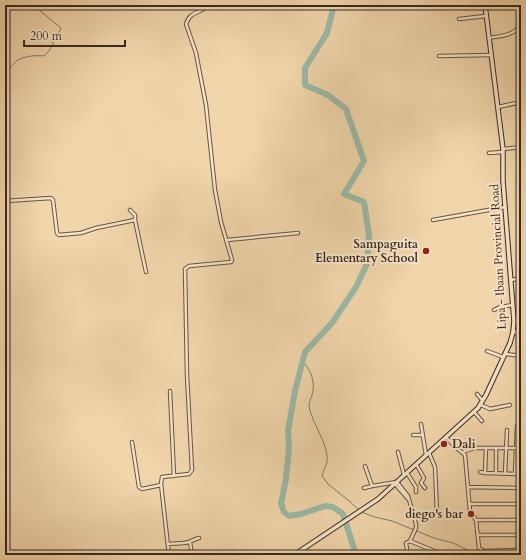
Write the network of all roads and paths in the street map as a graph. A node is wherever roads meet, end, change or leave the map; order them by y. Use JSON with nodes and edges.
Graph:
{"nodes":[{"id":1,"x":12,"y":5,"type":"edge"},
{"id":2,"x":206,"y":5,"type":"edge"},
{"id":3,"x":463,"y":5,"type":"edge"},
{"id":4,"x":485,"y":5,"type":"edge"},
{"id":5,"x":5,"y":6,"type":"edge"},
{"id":6,"x":441,"y":8,"type":"dead end"},
{"id":7,"x":486,"y":16,"type":"junction"},
{"id":8,"x":459,"y":19,"type":"dead end"},
{"id":9,"x":517,"y":29,"type":"dead end"},
{"id":10,"x":489,"y":38,"type":"junction"},
{"id":11,"x":491,"y":55,"type":"junction"},
{"id":12,"x":439,"y":56,"type":"dead end"},
{"id":13,"x":521,"y":102,"type":"edge"},
{"id":14,"x":498,"y":107,"type":"junction"},
{"id":15,"x":521,"y":148,"type":"edge"},
{"id":16,"x":503,"y":151,"type":"junction"},
{"id":17,"x":489,"y":153,"type":"dead end"},
{"id":18,"x":5,"y":201,"type":"edge"},
{"id":19,"x":505,"y":207,"type":"junction"},
{"id":20,"x":130,"y":210,"type":"dead end"},
{"id":21,"x":135,"y":220,"type":"junction"},
{"id":22,"x":433,"y":220,"type":"dead end"},
{"id":23,"x":298,"y":233,"type":"dead end"},
{"id":24,"x":227,"y":240,"type":"junction"},
{"id":25,"x":146,"y":272,"type":"dead end"},
{"id":26,"x":521,"y":278,"type":"edge"},
{"id":27,"x":511,"y":280,"type":"junction"},
{"id":28,"x":513,"y":305,"type":"junction"},
{"id":29,"x":494,"y":310,"type":"dead end"},
{"id":30,"x":514,"y":332,"type":"junction"},
{"id":31,"x":521,"y":332,"type":"edge"},
{"id":32,"x":487,"y":351,"type":"dead end"},
{"id":33,"x":505,"y":355,"type":"junction"},
{"id":34,"x":521,"y":356,"type":"edge"},
{"id":35,"x":170,"y":392,"type":"dead end"},
{"id":36,"x":477,"y":394,"type":"dead end"},
{"id":37,"x":482,"y":403,"type":"junction"},
{"id":38,"x":510,"y":404,"type":"dead end"},
{"id":39,"x":474,"y":412,"type":"junction"},
{"id":40,"x":482,"y":421,"type":"dead end"},
{"id":41,"x":421,"y":424,"type":"dead end"},
{"id":42,"x":517,"y":426,"type":"dead end"},
{"id":43,"x":507,"y":430,"type":"dead end"},
{"id":44,"x":412,"y":435,"type":"dead end"},
{"id":45,"x":422,"y":435,"type":"junction"},
{"id":46,"x":446,"y":436,"type":"junction"},
{"id":47,"x":132,"y":442,"type":"dead end"},
{"id":48,"x":486,"y":448,"type":"junction"},
{"id":49,"x":496,"y":448,"type":"junction"},
{"id":50,"x":506,"y":448,"type":"junction"},
{"id":51,"x":516,"y":448,"type":"junction"},
{"id":52,"x":521,"y":448,"type":"edge"},
{"id":53,"x":398,"y":452,"type":"dead end"},
{"id":54,"x":463,"y":452,"type":"junction"},
{"id":55,"x":427,"y":454,"type":"junction"},
{"id":56,"x":416,"y":464,"type":"junction"},
{"id":57,"x":365,"y":466,"type":"dead end"},
{"id":58,"x":480,"y":472,"type":"dead end"},
{"id":59,"x":485,"y":473,"type":"junction"},
{"id":60,"x":496,"y":473,"type":"junction"},
{"id":61,"x":405,"y":474,"type":"junction"},
{"id":62,"x":505,"y":474,"type":"junction"},
{"id":63,"x":515,"y":474,"type":"junction"},
{"id":64,"x":521,"y":474,"type":"edge"},
{"id":65,"x":174,"y":476,"type":"junction"},
{"id":66,"x":396,"y":483,"type":"junction"},
{"id":67,"x":161,"y":485,"type":"junction"},
{"id":68,"x":372,"y":486,"type":"junction"},
{"id":69,"x":364,"y":488,"type":"dead end"},
{"id":70,"x":426,"y":488,"type":"dead end"},
{"id":71,"x":468,"y":488,"type":"junction"},
{"id":72,"x":521,"y":488,"type":"edge"},
{"id":73,"x":416,"y":492,"type":"dead end"},
{"id":74,"x":469,"y":504,"type":"junction"},
{"id":75,"x":521,"y":504,"type":"edge"},
{"id":76,"x":437,"y":512,"type":"dead end"},
{"id":77,"x":476,"y":520,"type":"junction"},
{"id":78,"x":521,"y":520,"type":"edge"},
{"id":79,"x":478,"y":535,"type":"junction"},
{"id":80,"x":521,"y":535,"type":"edge"},
{"id":81,"x":199,"y":538,"type":"dead end"},
{"id":82,"x":410,"y":540,"type":"junction"},
{"id":83,"x":190,"y":542,"type":"junction"},
{"id":84,"x":168,"y":544,"type":"junction"},
{"id":85,"x":521,"y":550,"type":"edge"},
{"id":86,"x":169,"y":555,"type":"edge"},
{"id":87,"x":192,"y":555,"type":"edge"},
{"id":88,"x":294,"y":555,"type":"edge"},
{"id":89,"x":408,"y":555,"type":"edge"},
{"id":90,"x":444,"y":555,"type":"edge"}],
"edges":[{"from":1,"to":5,"type":"street"},
{"from":2,"to":24,"type":"street"},
{"from":3,"to":6,"type":"street"},
{"from":4,"to":7,"type":"main road","name":"Lipa - Ibaan Provincial Road"},
{"from":7,"to":8,"type":"street"},
{"from":7,"to":10,"type":"main road","name":"Lipa - Ibaan Provincial Road"},
{"from":9,"to":10,"type":"street"},
{"from":10,"to":11,"type":"main road","name":"Lipa - Ibaan Provincial Road"},
{"from":11,"to":12,"type":"street"},
{"from":11,"to":14,"type":"main road","name":"Lipa - Ibaan Provincial Road"},
{"from":13,"to":14,"type":"street"},
{"from":14,"to":16,"type":"main road","name":"Lipa - Ibaan Provincial Road"},
{"from":15,"to":16,"type":"street"},
{"from":16,"to":17,"type":"street"},
{"from":16,"to":19,"type":"main road","name":"Lipa - Ibaan Provincial Road"},
{"from":18,"to":21,"type":"street"},
{"from":19,"to":22,"type":"street"},
{"from":19,"to":27,"type":"main road","name":"Lipa - Ibaan Provincial Road"},
{"from":20,"to":21,"type":"street"},
{"from":21,"to":25,"type":"street"},
{"from":23,"to":24,"type":"street"},
{"from":24,"to":65,"type":"street"},
{"from":26,"to":27,"type":"street"},
{"from":27,"to":28,"type":"main road","name":"Lipa - Ibaan Provincial Road"},
{"from":28,"to":29,"type":"street"},
{"from":28,"to":30,"type":"main road","name":"Lipa - Ibaan Provincial Road"},
{"from":30,"to":31,"type":"main road"},
{"from":30,"to":33,"type":"main road","name":"Lipa - Ibaan Provincial Road"},
{"from":32,"to":33,"type":"street"},
{"from":33,"to":34,"type":"street"},
{"from":33,"to":37,"type":"main road","name":"Lipa - Ibaan Provincial Road"},
{"from":35,"to":65,"type":"street"},
{"from":36,"to":37,"type":"street"},
{"from":37,"to":38,"type":"street"},
{"from":37,"to":39,"type":"main road","name":"Lipa - Ibaan Provincial Road"},
{"from":39,"to":40,"type":"street"},
{"from":39,"to":46,"type":"main road","name":"Lipa - Ibaan Provincial Road"},
{"from":41,"to":45,"type":"street"},
{"from":42,"to":51,"type":"street"},
{"from":43,"to":50,"type":"street"},
{"from":44,"to":45,"type":"street"},
{"from":45,"to":55,"type":"street"},
{"from":46,"to":54,"type":"street"},
{"from":46,"to":55,"type":"main road","name":"Lipa - Ibaan Provincial Road"},
{"from":47,"to":67,"type":"street"},
{"from":48,"to":49,"type":"street"},
{"from":48,"to":54,"type":"street"},
{"from":48,"to":59,"type":"street"},
{"from":49,"to":50,"type":"street"},
{"from":49,"to":60,"type":"street"},
{"from":50,"to":51,"type":"street"},
{"from":50,"to":62,"type":"street"},
{"from":51,"to":52,"type":"street"},
{"from":51,"to":63,"type":"street"},
{"from":53,"to":61,"type":"street"},
{"from":54,"to":71,"type":"street"},
{"from":55,"to":56,"type":"main road","name":"Lipa - Ibaan Provincial Road"},
{"from":55,"to":76,"type":"street"},
{"from":56,"to":61,"type":"main road","name":"Lipa - Ibaan Provincial Road"},
{"from":56,"to":70,"type":"street"},
{"from":57,"to":68,"type":"street"},
{"from":58,"to":59,"type":"street"},
{"from":59,"to":60,"type":"street"},
{"from":60,"to":62,"type":"street"},
{"from":61,"to":66,"type":"main road","name":"Lipa - Ibaan Provincial Road"},
{"from":61,"to":73,"type":"street"},
{"from":62,"to":63,"type":"street"},
{"from":63,"to":64,"type":"street"},
{"from":65,"to":67,"type":"street"},
{"from":66,"to":68,"type":"street"},
{"from":66,"to":82,"type":"street"},
{"from":66,"to":88,"type":"main road","name":"Lipa - Ibaan Provincial Road"},
{"from":67,"to":84,"type":"street"},
{"from":68,"to":69,"type":"street"},
{"from":71,"to":72,"type":"street"},
{"from":71,"to":74,"type":"street"},
{"from":74,"to":75,"type":"street"},
{"from":74,"to":77,"type":"street"},
{"from":77,"to":78,"type":"street"},
{"from":77,"to":79,"type":"street"},
{"from":79,"to":80,"type":"street"},
{"from":79,"to":85,"type":"street"},
{"from":81,"to":83,"type":"street"},
{"from":82,"to":89,"type":"street"},
{"from":82,"to":90,"type":"street"},
{"from":83,"to":84,"type":"street"},
{"from":83,"to":87,"type":"street"},
{"from":84,"to":86,"type":"street"}]}
